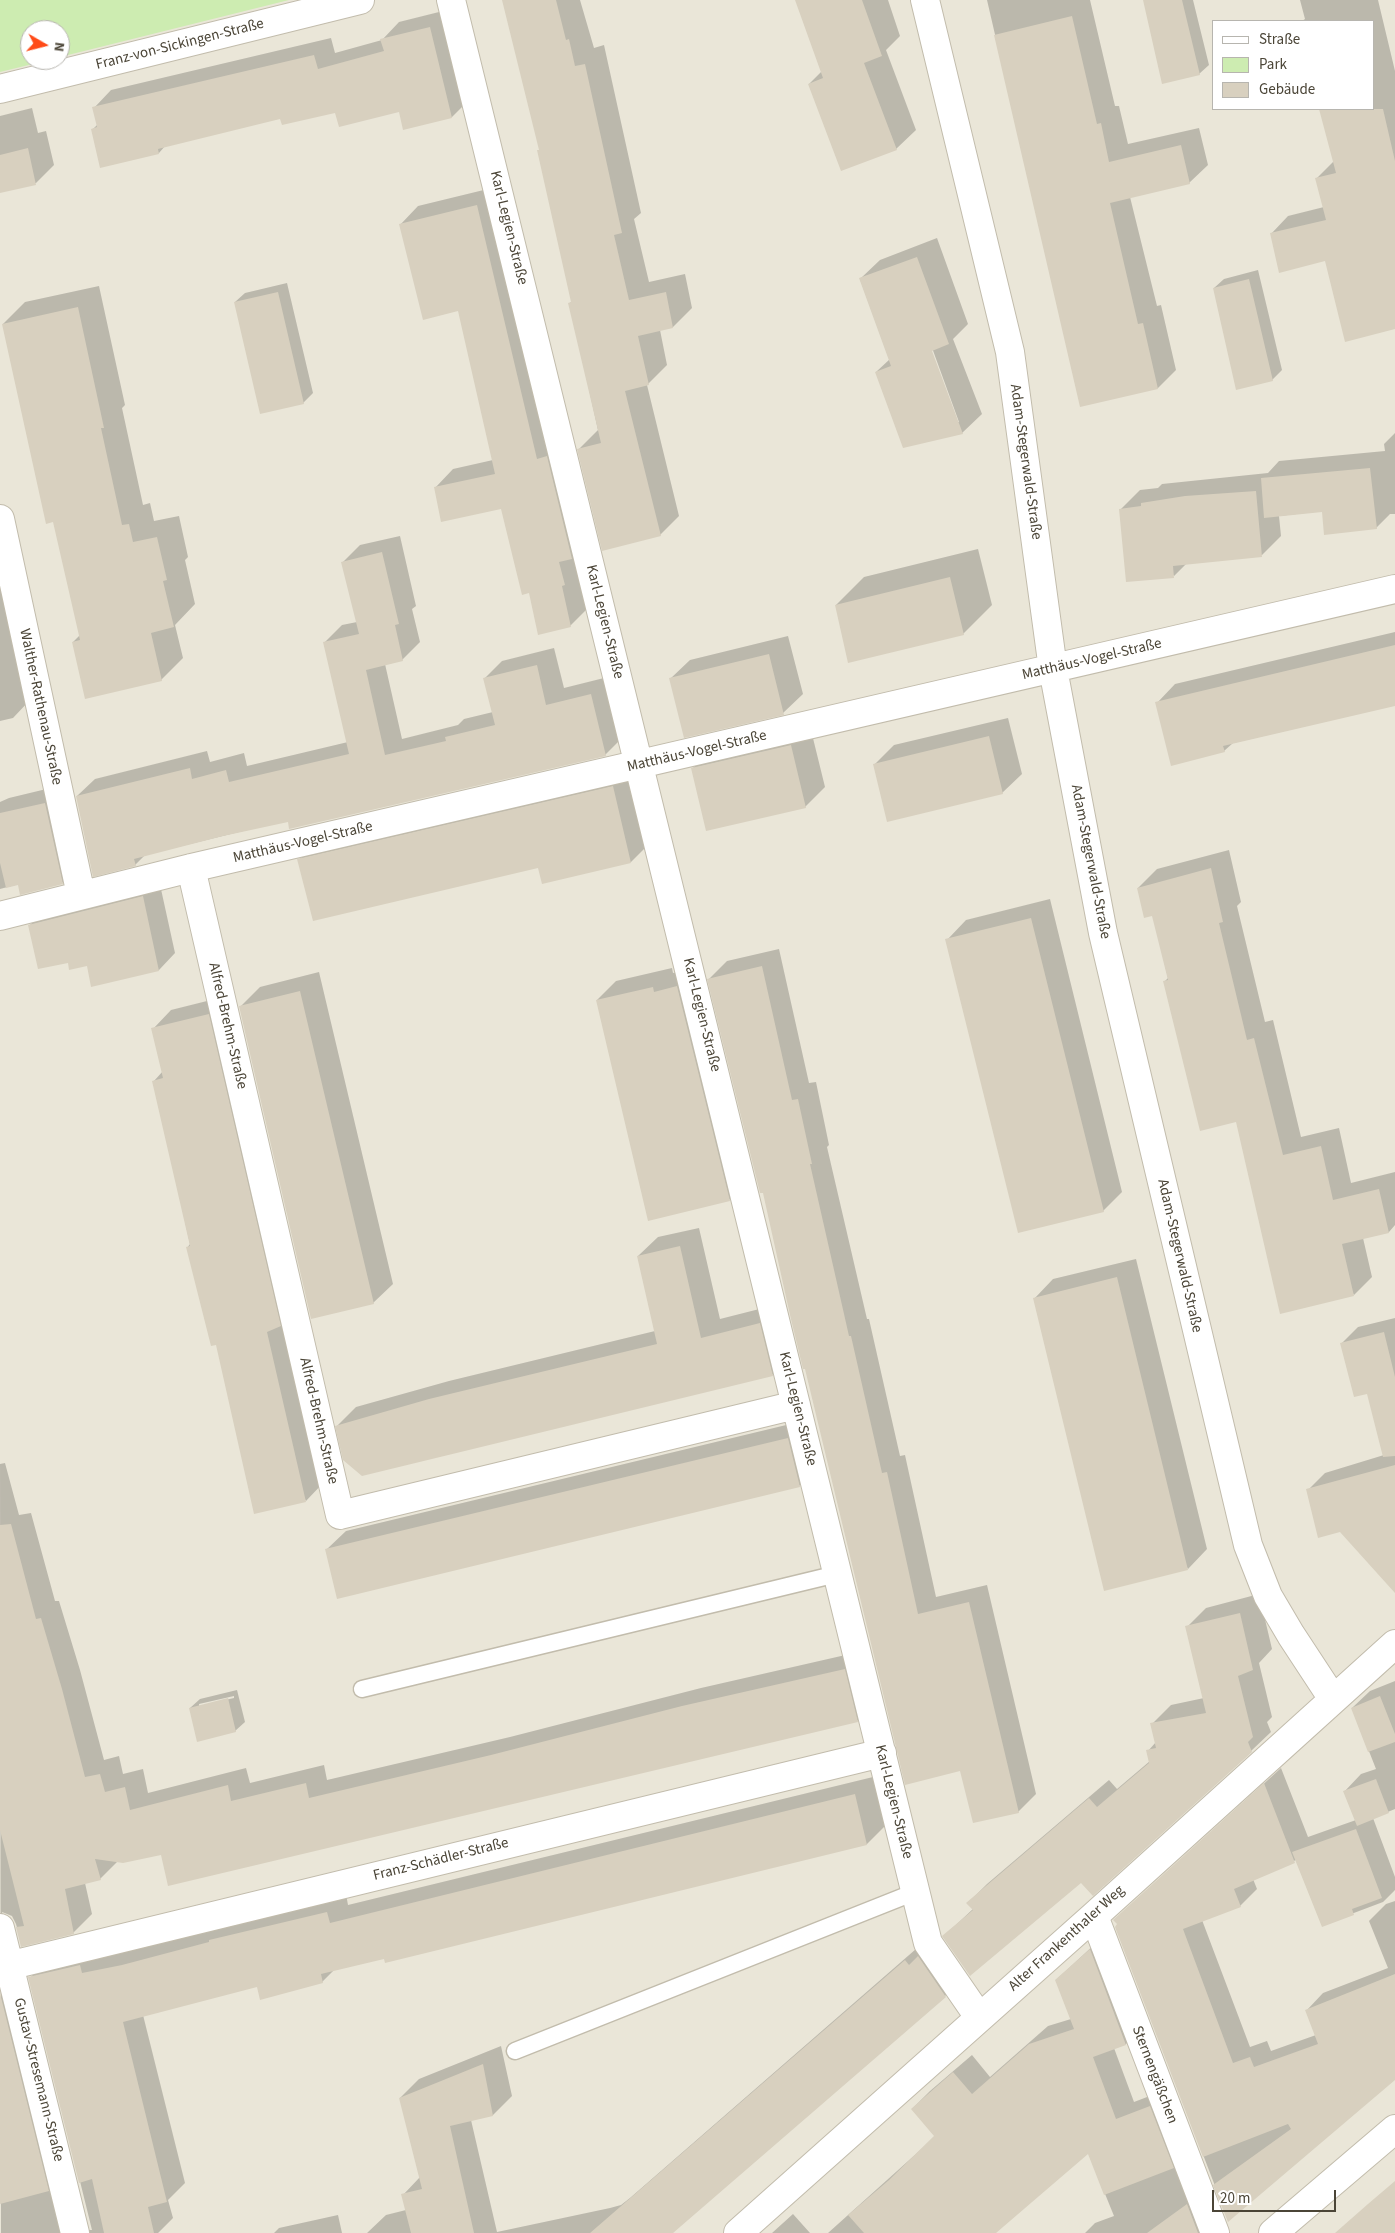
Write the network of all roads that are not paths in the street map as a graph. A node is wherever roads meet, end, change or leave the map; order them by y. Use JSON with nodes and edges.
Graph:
{"nodes":[{"id":1,"x":360,"y":0,"type":"edge"},
{"id":2,"x":451,"y":0,"type":"edge"},
{"id":3,"x":925,"y":0,"type":"edge"},
{"id":4,"x":0,"y":89,"type":"edge"},
{"id":5,"x":0,"y":519,"type":"edge"},
{"id":6,"x":1395,"y":589,"type":"edge"},
{"id":7,"x":1053,"y":669,"type":"junction"},
{"id":8,"x":640,"y":765,"type":"junction"},
{"id":9,"x":191,"y":868,"type":"junction"},
{"id":10,"x":81,"y":895,"type":"junction"},
{"id":11,"x":0,"y":916,"type":"edge"},
{"id":12,"x":796,"y":1405,"type":"junction"},
{"id":13,"x":837,"y":1574,"type":"junction"},
{"id":14,"x":1395,"y":1644,"type":"edge"},
{"id":15,"x":362,"y":1689,"type":"dead end"},
{"id":16,"x":1333,"y":1699,"type":"junction"},
{"id":17,"x":882,"y":1753,"type":"junction"},
{"id":18,"x":915,"y":1892,"type":"junction"},
{"id":19,"x":1094,"y":1916,"type":"junction"},
{"id":20,"x":0,"y":1928,"type":"edge"},
{"id":21,"x":5,"y":1967,"type":"edge"},
{"id":22,"x":980,"y":2017,"type":"junction"},
{"id":23,"x":515,"y":2051,"type":"dead end"},
{"id":24,"x":1395,"y":2129,"type":"edge"},
{"id":25,"x":76,"y":2233,"type":"edge"},
{"id":26,"x":738,"y":2233,"type":"edge"},
{"id":27,"x":1215,"y":2233,"type":"edge"},
{"id":28,"x":1273,"y":2233,"type":"edge"}],
"edges":[{"from":1,"to":4,"type":"street","name":"Franz-von-Sickingen-Straße"},
{"from":2,"to":8,"type":"street","name":"Karl-Legien-Straße"},
{"from":3,"to":7,"type":"street","name":"Adam-Stegerwald-Straße"},
{"from":5,"to":10,"type":"street","name":"Walther-Rathenau-Straße"},
{"from":6,"to":7,"type":"street","name":"Matthäus-Vogel-Straße"},
{"from":7,"to":8,"type":"street","name":"Matthäus-Vogel-Straße"},
{"from":7,"to":16,"type":"street","name":"Adam-Stegerwald-Straße"},
{"from":8,"to":9,"type":"street","name":"Matthäus-Vogel-Straße"},
{"from":8,"to":12,"type":"street","name":"Karl-Legien-Straße"},
{"from":9,"to":10,"type":"street","name":"Matthäus-Vogel-Straße"},
{"from":9,"to":12,"type":"street","name":"Alfred-Brehm-Straße"},
{"from":10,"to":11,"type":"street","name":"Matthäus-Vogel-Straße"},
{"from":12,"to":13,"type":"street","name":"Karl-Legien-Straße"},
{"from":13,"to":15,"type":"lane"},
{"from":13,"to":17,"type":"street","name":"Karl-Legien-Straße"},
{"from":14,"to":16,"type":"street","name":"Alter Frankenthaler Weg"},
{"from":16,"to":19,"type":"street","name":"Alter Frankenthaler Weg"},
{"from":17,"to":18,"type":"street","name":"Karl-Legien-Straße"},
{"from":17,"to":21,"type":"street","name":"Franz-Schädler-Straße"},
{"from":18,"to":22,"type":"street","name":"Karl-Legien-Straße"},
{"from":18,"to":23,"type":"lane"},
{"from":19,"to":22,"type":"street","name":"Alter Frankenthaler Weg"},
{"from":19,"to":27,"type":"street","name":"Sternengäßchen"},
{"from":20,"to":21,"type":"street","name":"Gustav-Stresemann-Straße"},
{"from":21,"to":25,"type":"street","name":"Gustav-Stresemann-Straße"},
{"from":22,"to":26,"type":"street","name":"Alter Frankenthaler Weg"},
{"from":24,"to":28,"type":"street"}]}
